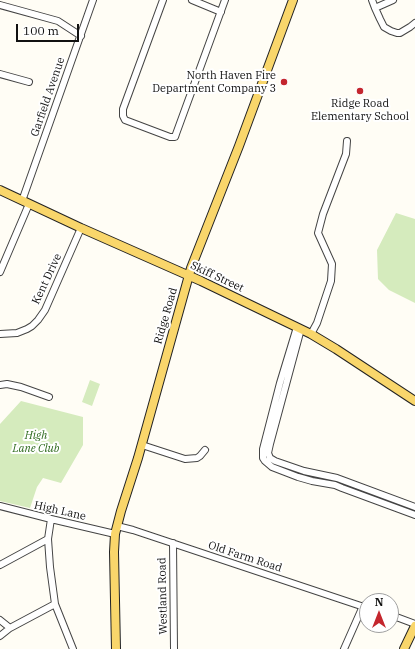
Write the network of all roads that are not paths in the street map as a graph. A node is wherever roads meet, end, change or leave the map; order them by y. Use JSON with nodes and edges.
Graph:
{"nodes":[{"id":1,"x":93,"y":0,"type":"edge"},
{"id":2,"x":163,"y":0,"type":"edge"},
{"id":3,"x":192,"y":0,"type":"edge"},
{"id":4,"x":225,"y":0,"type":"edge"},
{"id":5,"x":293,"y":0,"type":"edge"},
{"id":6,"x":372,"y":0,"type":"edge"},
{"id":7,"x":393,"y":0,"type":"edge"},
{"id":8,"x":0,"y":4,"type":"edge"},
{"id":9,"x":375,"y":8,"type":"junction"},
{"id":10,"x":221,"y":12,"type":"junction"},
{"id":11,"x":415,"y":22,"type":"edge"},
{"id":12,"x":81,"y":36,"type":"junction"},
{"id":13,"x":0,"y":74,"type":"edge"},
{"id":14,"x":29,"y":82,"type":"dead end"},
{"id":15,"x":347,"y":141,"type":"dead end"},
{"id":16,"x":0,"y":190,"type":"edge"},
{"id":17,"x":26,"y":202,"type":"junction"},
{"id":18,"x":81,"y":228,"type":"junction"},
{"id":19,"x":0,"y":272,"type":"edge"},
{"id":20,"x":189,"y":276,"type":"junction"},
{"id":21,"x":299,"y":328,"type":"junction"},
{"id":22,"x":0,"y":334,"type":"edge"},
{"id":23,"x":311,"y":334,"type":"junction"},
{"id":24,"x":0,"y":385,"type":"edge"},
{"id":25,"x":48,"y":397,"type":"dead end"},
{"id":26,"x":415,"y":401,"type":"edge"},
{"id":27,"x":142,"y":445,"type":"junction"},
{"id":28,"x":205,"y":450,"type":"dead end"},
{"id":29,"x":268,"y":459,"type":"junction"},
{"id":30,"x":337,"y":478,"type":"junction"},
{"id":31,"x":335,"y":485,"type":"junction"},
{"id":32,"x":361,"y":487,"type":"junction"},
{"id":33,"x":359,"y":494,"type":"junction"},
{"id":34,"x":0,"y":506,"type":"edge"},
{"id":35,"x":415,"y":507,"type":"edge"},
{"id":36,"x":415,"y":515,"type":"edge"},
{"id":37,"x":51,"y":519,"type":"junction"},
{"id":38,"x":116,"y":530,"type":"junction"},
{"id":39,"x":48,"y":539,"type":"junction"},
{"id":40,"x":173,"y":543,"type":"junction"},
{"id":41,"x":0,"y":565,"type":"edge"},
{"id":42,"x":55,"y":604,"type":"junction"},
{"id":43,"x":359,"y":605,"type":"edge"},
{"id":44,"x":399,"y":618,"type":"edge"},
{"id":45,"x":359,"y":619,"type":"edge"},
{"id":46,"x":0,"y":620,"type":"edge"},
{"id":47,"x":415,"y":625,"type":"edge"},
{"id":48,"x":10,"y":628,"type":"junction"},
{"id":49,"x":0,"y":636,"type":"edge"},
{"id":50,"x":73,"y":649,"type":"edge"},
{"id":51,"x":116,"y":649,"type":"edge"},
{"id":52,"x":174,"y":649,"type":"edge"},
{"id":53,"x":344,"y":649,"type":"edge"},
{"id":54,"x":404,"y":649,"type":"edge"}],
"edges":[{"from":1,"to":12,"type":"street","name":"Garfield Avenue"},
{"from":2,"to":10,"type":"street"},
{"from":3,"to":10,"type":"street"},
{"from":4,"to":10,"type":"street"},
{"from":5,"to":20,"type":"main road","name":"Ridge Road"},
{"from":6,"to":9,"type":"street"},
{"from":7,"to":9,"type":"street"},
{"from":8,"to":12,"type":"street"},
{"from":9,"to":11,"type":"street"},
{"from":12,"to":17,"type":"street","name":"Garfield Avenue"},
{"from":13,"to":14,"type":"street"},
{"from":15,"to":23,"type":"street"},
{"from":16,"to":17,"type":"main road","name":"Skiff Street"},
{"from":17,"to":18,"type":"main road","name":"Skiff Street"},
{"from":17,"to":19,"type":"street","name":"Garfield Avenue"},
{"from":18,"to":20,"type":"main road","name":"Skiff Street"},
{"from":18,"to":22,"type":"street","name":"Kent Drive"},
{"from":20,"to":21,"type":"main road","name":"Skiff Street"},
{"from":20,"to":27,"type":"main road","name":"Ridge Road"},
{"from":21,"to":23,"type":"main road","name":"Skiff Street"},
{"from":21,"to":29,"type":"street"},
{"from":23,"to":26,"type":"main road","name":"Skiff Street"},
{"from":24,"to":25,"type":"street"},
{"from":27,"to":28,"type":"street"},
{"from":27,"to":38,"type":"main road","name":"Ridge Road"},
{"from":29,"to":30,"type":"street"},
{"from":29,"to":31,"type":"street"},
{"from":30,"to":31,"type":"street"},
{"from":30,"to":32,"type":"street"},
{"from":31,"to":33,"type":"street"},
{"from":32,"to":33,"type":"street"},
{"from":32,"to":35,"type":"street"},
{"from":33,"to":36,"type":"street"},
{"from":34,"to":37,"type":"street","name":"High Lane"},
{"from":37,"to":38,"type":"street","name":"High Lane"},
{"from":37,"to":39,"type":"street"},
{"from":38,"to":40,"type":"street","name":"Old Farm Road"},
{"from":38,"to":51,"type":"main road","name":"Ridge Road"},
{"from":39,"to":41,"type":"street"},
{"from":39,"to":42,"type":"street"},
{"from":40,"to":43,"type":"street","name":"Old Farm Road"},
{"from":40,"to":52,"type":"street","name":"Westland Road"},
{"from":42,"to":48,"type":"street"},
{"from":42,"to":50,"type":"street"},
{"from":44,"to":47,"type":"street"},
{"from":45,"to":53,"type":"street"},
{"from":46,"to":48,"type":"street"},
{"from":47,"to":54,"type":"main road"},
{"from":48,"to":49,"type":"street"}]}
